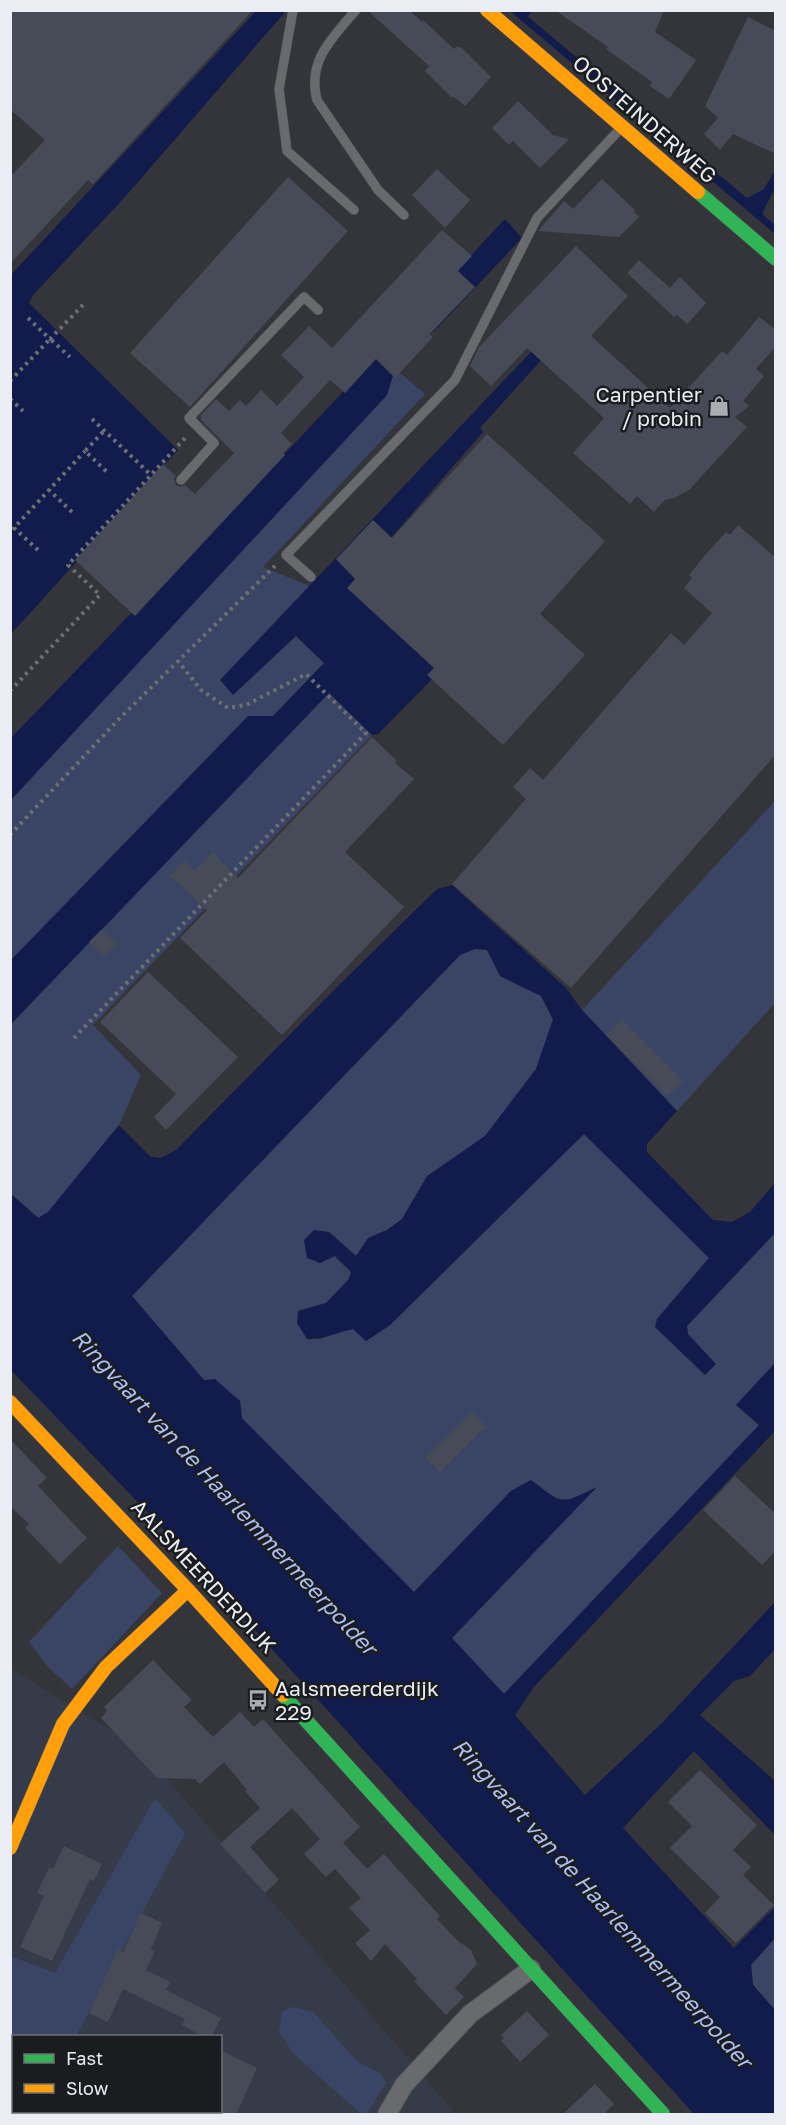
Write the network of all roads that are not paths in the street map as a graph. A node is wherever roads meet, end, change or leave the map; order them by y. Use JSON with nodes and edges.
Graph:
{"nodes":[{"id":1,"x":293,"y":10,"type":"edge"},
{"id":2,"x":356,"y":10,"type":"edge"},
{"id":3,"x":487,"y":10,"type":"edge"},
{"id":4,"x":622,"y":127,"type":"junction"},
{"id":5,"x":354,"y":210,"type":"dead end"},
{"id":6,"x":404,"y":215,"type":"dead end"},
{"id":7,"x":776,"y":259,"type":"edge"},
{"id":8,"x":318,"y":310,"type":"dead end"},
{"id":9,"x":181,"y":480,"type":"dead end"},
{"id":10,"x":310,"y":577,"type":"dead end"},
{"id":11,"x":10,"y":1402,"type":"edge"},
{"id":12,"x":188,"y":1590,"type":"junction"},
{"id":13,"x":10,"y":1848,"type":"edge"},
{"id":14,"x":531,"y":1969,"type":"junction"},
{"id":15,"x":387,"y":2115,"type":"edge"},
{"id":16,"x":663,"y":2115,"type":"edge"}],
"edges":[{"from":1,"to":5,"type":"lane"},
{"from":2,"to":6,"type":"lane"},
{"from":3,"to":4,"type":"street","name":"OOSTEINDERWEG"},
{"from":4,"to":7,"type":"street","name":"OOSTEINDERWEG"},
{"from":4,"to":10,"type":"lane"},
{"from":8,"to":9,"type":"lane"},
{"from":11,"to":12,"type":"street","name":"AALSMEERDERDIJK"},
{"from":12,"to":13,"type":"street"},
{"from":12,"to":14,"type":"street","name":"AALSMEERDERDIJK"},
{"from":14,"to":15,"type":"street"},
{"from":14,"to":16,"type":"street","name":"AALSMEERDERDIJK"}]}
